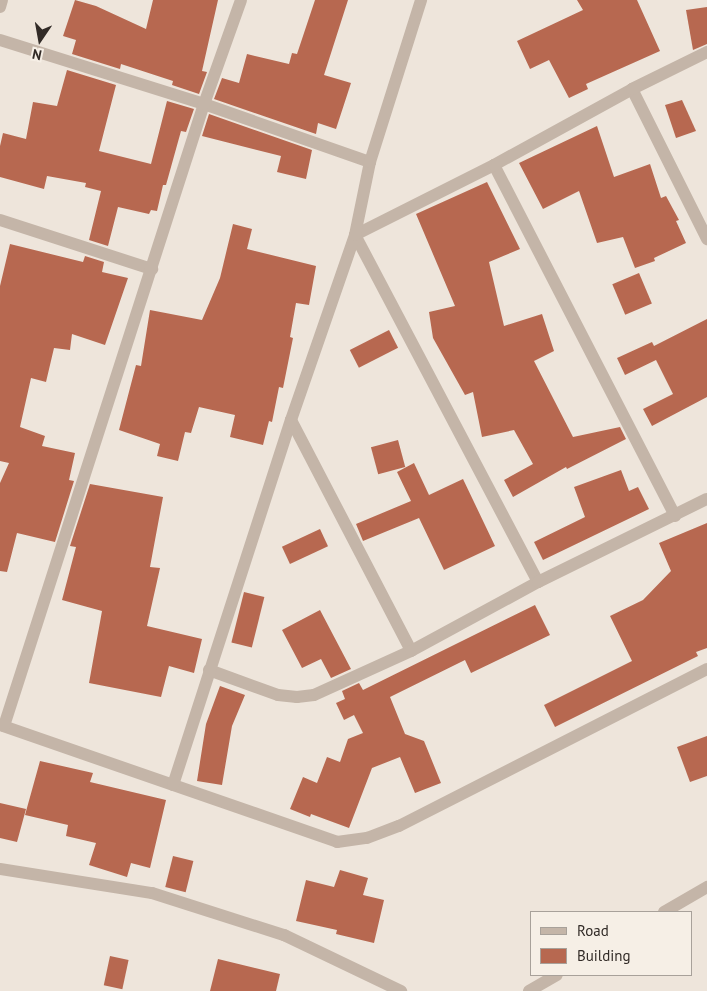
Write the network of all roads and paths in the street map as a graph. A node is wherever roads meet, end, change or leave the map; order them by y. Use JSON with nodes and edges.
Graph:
{"nodes":[{"id":1,"x":2,"y":0,"type":"edge"},
{"id":2,"x":241,"y":0,"type":"edge"},
{"id":3,"x":421,"y":0,"type":"edge"},
{"id":4,"x":0,"y":7,"type":"edge"},
{"id":5,"x":0,"y":40,"type":"edge"},
{"id":6,"x":707,"y":52,"type":"edge"},
{"id":7,"x":632,"y":90,"type":"junction"},
{"id":8,"x":204,"y":104,"type":"junction"},
{"id":9,"x":370,"y":162,"type":"junction"},
{"id":10,"x":494,"y":165,"type":"junction"},
{"id":11,"x":0,"y":221,"type":"edge"},
{"id":12,"x":355,"y":235,"type":"junction"},
{"id":13,"x":707,"y":239,"type":"edge"},
{"id":14,"x":152,"y":269,"type":"junction"},
{"id":15,"x":291,"y":420,"type":"junction"},
{"id":16,"x":707,"y":499,"type":"edge"},
{"id":17,"x":675,"y":516,"type":"junction"},
{"id":18,"x":538,"y":582,"type":"junction"},
{"id":19,"x":411,"y":650,"type":"junction"},
{"id":20,"x":707,"y":669,"type":"edge"},
{"id":21,"x":209,"y":670,"type":"junction"},
{"id":22,"x":2,"y":726,"type":"edge"},
{"id":23,"x":173,"y":785,"type":"junction"},
{"id":24,"x":0,"y":869,"type":"edge"},
{"id":25,"x":707,"y":887,"type":"edge"},
{"id":26,"x":666,"y":911,"type":"edge"},
{"id":27,"x":555,"y":976,"type":"edge"},
{"id":28,"x":401,"y":991,"type":"edge"},
{"id":29,"x":529,"y":991,"type":"edge"}],
"edges":[{"from":1,"to":4,"type":"street"},
{"from":2,"to":8,"type":"street"},
{"from":3,"to":9,"type":"street"},
{"from":5,"to":8,"type":"street"},
{"from":6,"to":7,"type":"street"},
{"from":7,"to":10,"type":"street"},
{"from":7,"to":13,"type":"street"},
{"from":8,"to":9,"type":"street"},
{"from":8,"to":14,"type":"street"},
{"from":9,"to":12,"type":"street"},
{"from":10,"to":12,"type":"street"},
{"from":10,"to":17,"type":"street"},
{"from":11,"to":14,"type":"street"},
{"from":12,"to":15,"type":"street"},
{"from":12,"to":18,"type":"street"},
{"from":14,"to":22,"type":"street"},
{"from":15,"to":19,"type":"street"},
{"from":15,"to":21,"type":"street"},
{"from":16,"to":17,"type":"street"},
{"from":17,"to":18,"type":"street"},
{"from":18,"to":19,"type":"street"},
{"from":19,"to":21,"type":"street"},
{"from":20,"to":23,"type":"street"},
{"from":21,"to":23,"type":"street"},
{"from":22,"to":23,"type":"street"},
{"from":24,"to":28,"type":"street"},
{"from":25,"to":26,"type":"street"},
{"from":27,"to":29,"type":"street"}]}
